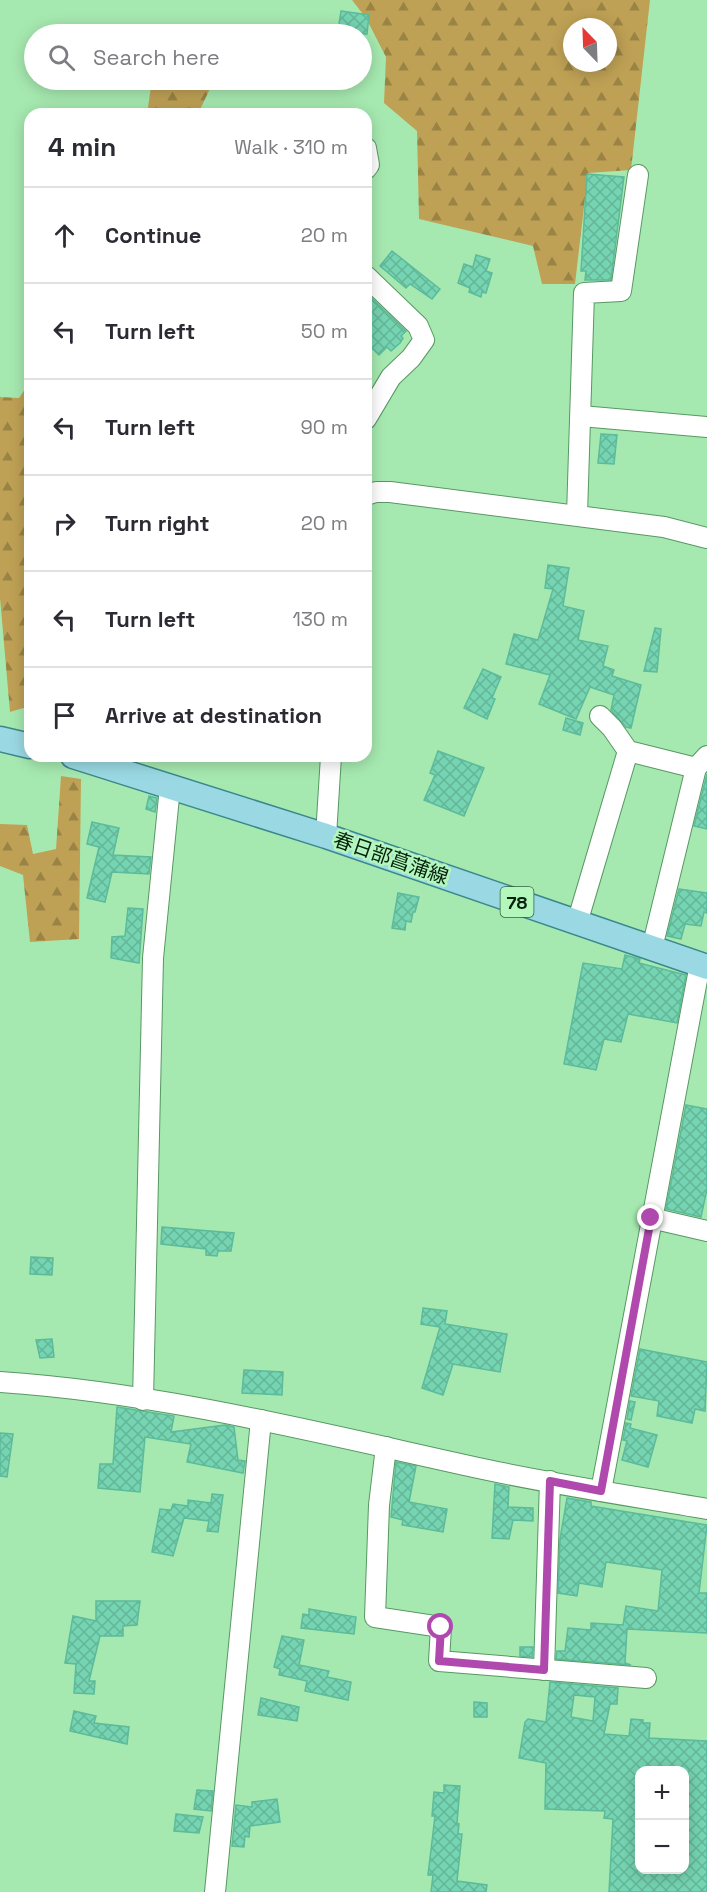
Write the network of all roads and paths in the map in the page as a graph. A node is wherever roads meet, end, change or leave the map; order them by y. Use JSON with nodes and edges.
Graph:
{"nodes":[{"id":1,"x":638,"y":175,"type":"dead end"},
{"id":2,"x":372,"y":282,"type":"edge"},
{"id":3,"x":372,"y":408,"type":"edge"},
{"id":4,"x":581,"y":416,"type":"junction"},
{"id":5,"x":707,"y":427,"type":"edge"},
{"id":6,"x":372,"y":494,"type":"edge"},
{"id":7,"x":577,"y":515,"type":"junction"},
{"id":8,"x":707,"y":538,"type":"edge"},
{"id":9,"x":600,"y":716,"type":"dead end"},
{"id":10,"x":0,"y":739,"type":"edge"},
{"id":11,"x":24,"y":745,"type":"edge"},
{"id":12,"x":628,"y":751,"type":"junction"},
{"id":13,"x":92,"y":762,"type":"edge"},
{"id":14,"x":331,"y":762,"type":"edge"},
{"id":15,"x":701,"y":762,"type":"edge"},
{"id":16,"x":170,"y":787,"type":"junction"},
{"id":17,"x":326,"y":836,"type":"junction"},
{"id":18,"x":577,"y":923,"type":"junction"},
{"id":19,"x":652,"y":948,"type":"junction"},
{"id":20,"x":703,"y":966,"type":"edge"},
{"id":21,"x":651,"y":1218,"type":"junction"},
{"id":22,"x":707,"y":1231,"type":"edge"},
{"id":23,"x":0,"y":1382,"type":"edge"},
{"id":24,"x":142,"y":1400,"type":"junction"},
{"id":25,"x":261,"y":1420,"type":"junction"},
{"id":26,"x":386,"y":1447,"type":"junction"},
{"id":27,"x":550,"y":1481,"type":"junction"},
{"id":28,"x":601,"y":1491,"type":"junction"},
{"id":29,"x":707,"y":1509,"type":"edge"},
{"id":30,"x":544,"y":1670,"type":"junction"},
{"id":31,"x":646,"y":1678,"type":"dead end"},
{"id":32,"x":215,"y":1892,"type":"edge"}],
"edges":[{"from":1,"to":4,"type":"street"},
{"from":2,"to":3,"type":"street"},
{"from":4,"to":5,"type":"street"},
{"from":4,"to":7,"type":"street"},
{"from":6,"to":7,"type":"street"},
{"from":7,"to":8,"type":"street"},
{"from":9,"to":12,"type":"street"},
{"from":10,"to":11,"type":"main road"},
{"from":12,"to":15,"type":"street"},
{"from":12,"to":18,"type":"street"},
{"from":13,"to":16,"type":"main road","name":"春日部菖蒲線","number":"78"},
{"from":14,"to":17,"type":"street"},
{"from":15,"to":19,"type":"street"},
{"from":16,"to":17,"type":"main road","name":"春日部菖蒲線","number":"78"},
{"from":16,"to":24,"type":"street"},
{"from":17,"to":18,"type":"main road","name":"春日部菖蒲線","number":"78"},
{"from":18,"to":19,"type":"main road","name":"春日部菖蒲線","number":"78"},
{"from":19,"to":20,"type":"main road","name":"春日部菖蒲線","number":"78"},
{"from":20,"to":21,"type":"street"},
{"from":21,"to":22,"type":"street"},
{"from":21,"to":28,"type":"street"},
{"from":23,"to":24,"type":"street"},
{"from":24,"to":25,"type":"street"},
{"from":25,"to":26,"type":"street"},
{"from":25,"to":32,"type":"street"},
{"from":26,"to":27,"type":"street"},
{"from":26,"to":30,"type":"street"},
{"from":27,"to":28,"type":"street"},
{"from":27,"to":30,"type":"street"},
{"from":28,"to":29,"type":"street"},
{"from":30,"to":31,"type":"street"}]}
